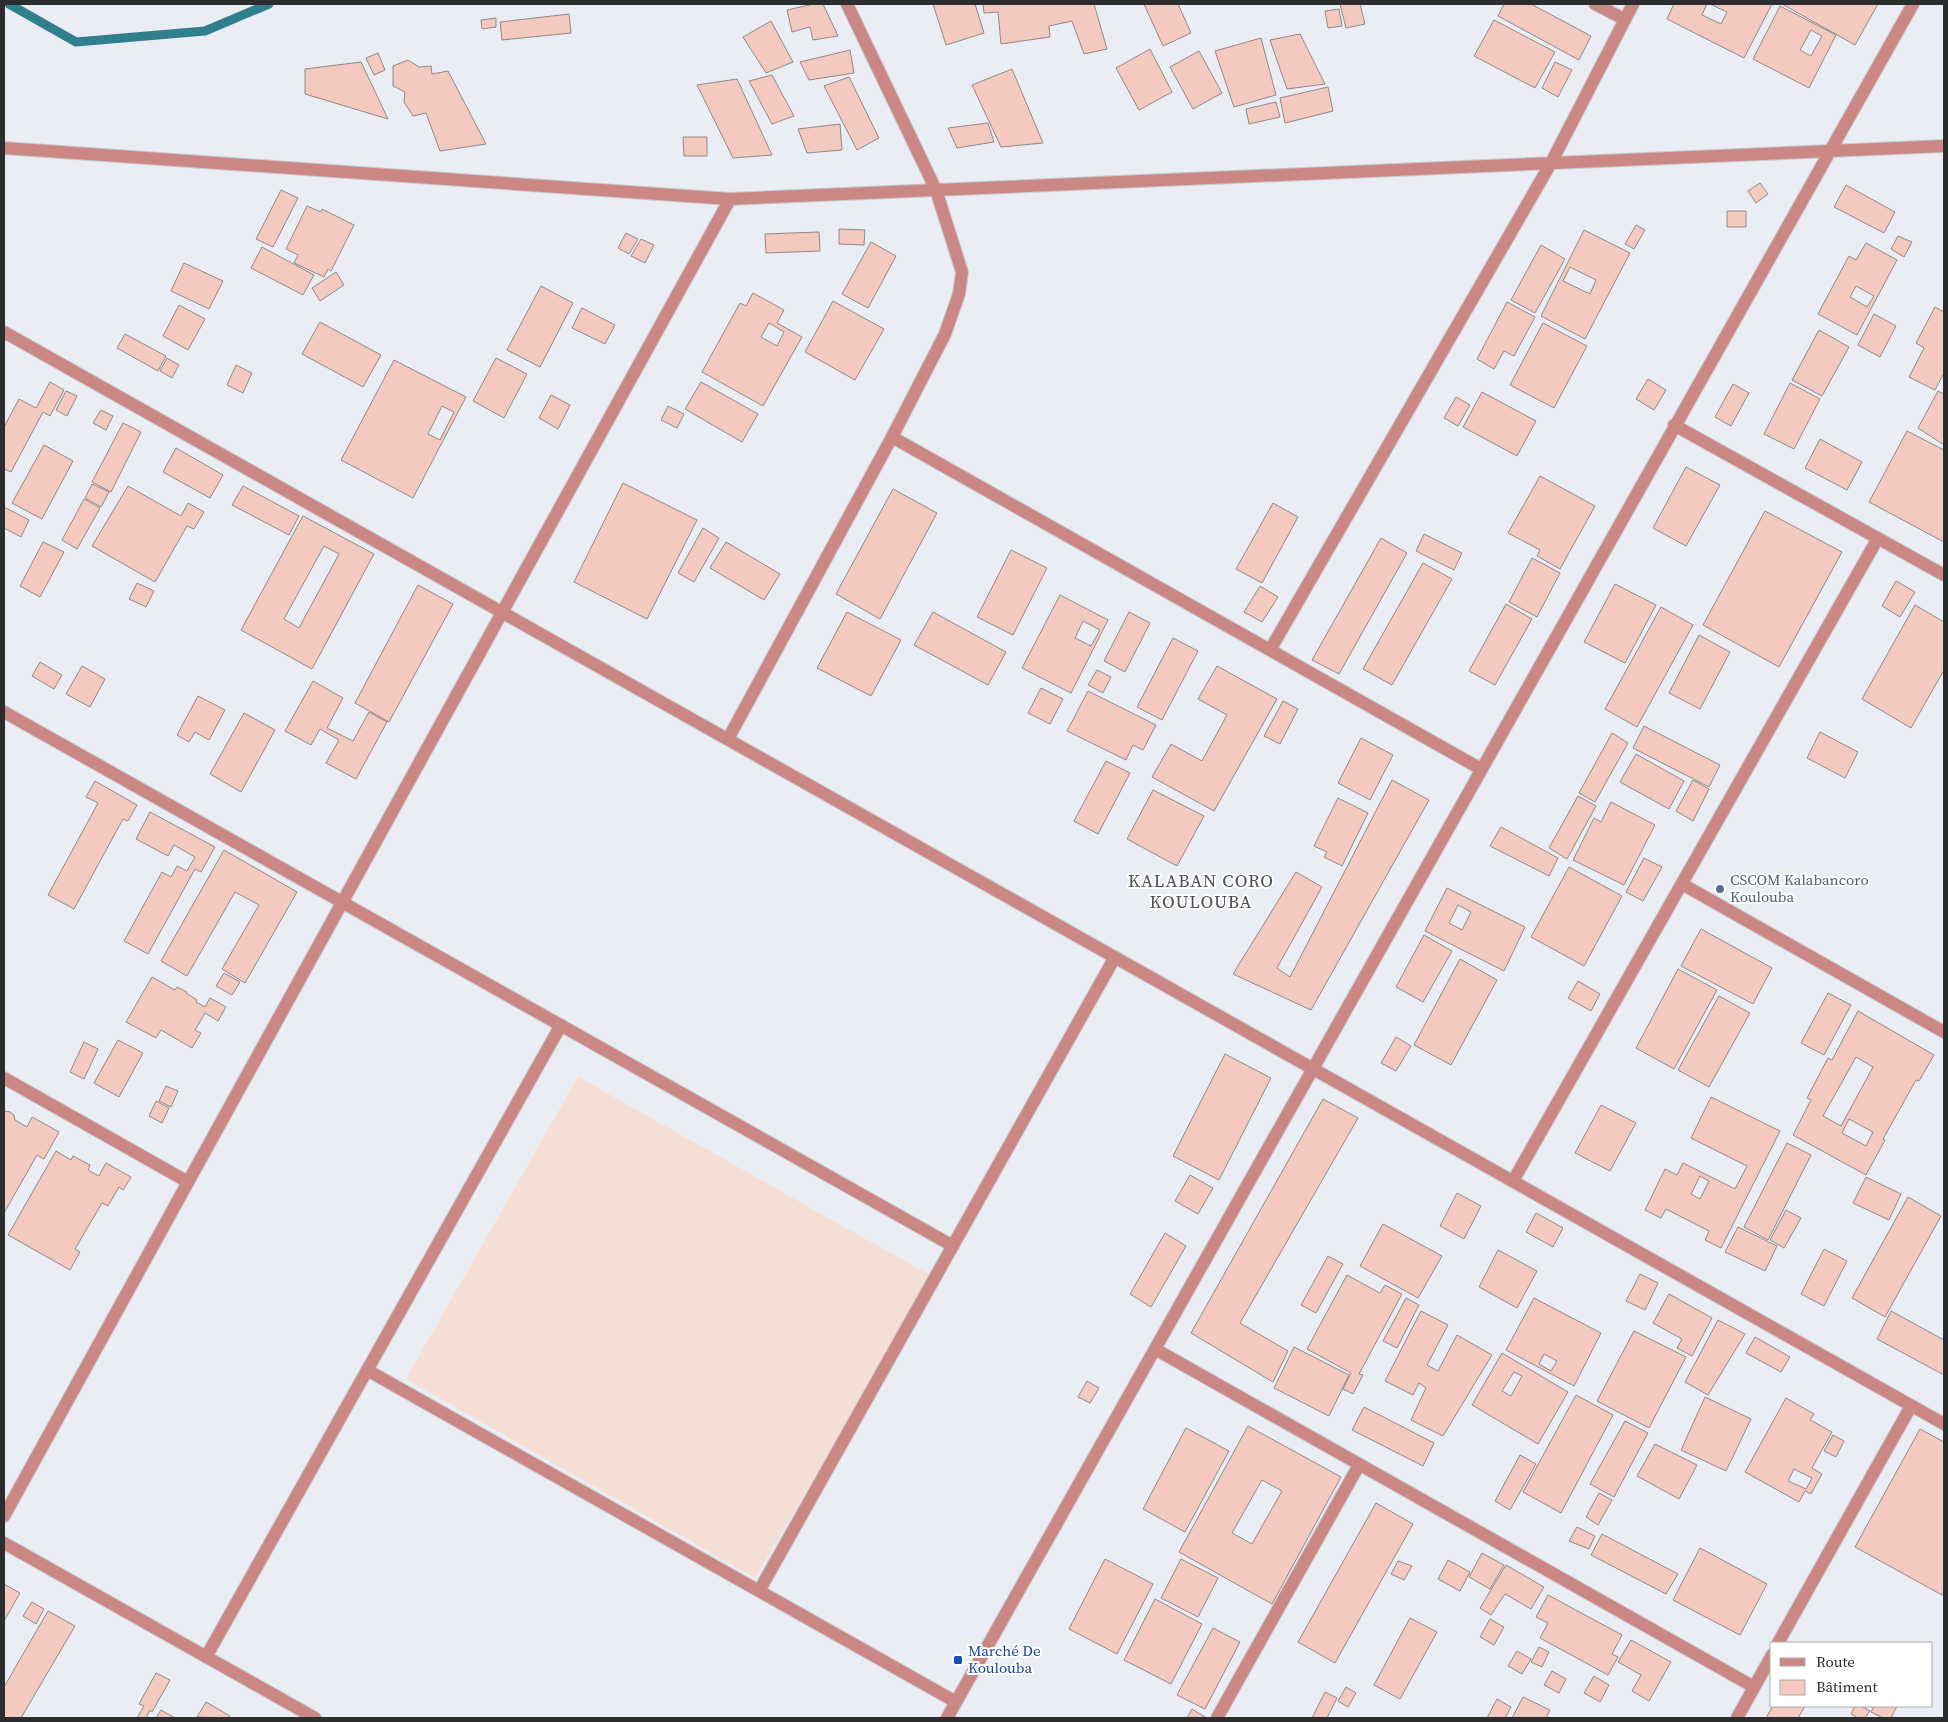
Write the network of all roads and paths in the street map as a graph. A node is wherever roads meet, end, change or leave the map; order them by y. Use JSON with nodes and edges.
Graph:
{"nodes":[{"id":1,"x":847,"y":4,"type":"edge"},
{"id":2,"x":1594,"y":4,"type":"edge"},
{"id":3,"x":1633,"y":4,"type":"edge"},
{"id":4,"x":1913,"y":4,"type":"edge"},
{"id":5,"x":1624,"y":19,"type":"junction"},
{"id":6,"x":1944,"y":146,"type":"edge"},
{"id":7,"x":4,"y":148,"type":"edge"},
{"id":8,"x":1831,"y":151,"type":"junction"},
{"id":9,"x":1551,"y":163,"type":"junction"},
{"id":10,"x":936,"y":190,"type":"junction"},
{"id":11,"x":730,"y":199,"type":"junction"},
{"id":12,"x":4,"y":332,"type":"edge"},
{"id":13,"x":1674,"y":425,"type":"junction"},
{"id":14,"x":892,"y":437,"type":"junction"},
{"id":15,"x":1878,"y":538,"type":"junction"},
{"id":16,"x":1944,"y":575,"type":"edge"},
{"id":17,"x":502,"y":612,"type":"junction"},
{"id":18,"x":1270,"y":650,"type":"junction"},
{"id":19,"x":4,"y":712,"type":"edge"},
{"id":20,"x":728,"y":739,"type":"junction"},
{"id":21,"x":1481,"y":769,"type":"junction"},
{"id":22,"x":1682,"y":884,"type":"junction"},
{"id":23,"x":342,"y":902,"type":"junction"},
{"id":24,"x":1115,"y":957,"type":"junction"},
{"id":25,"x":561,"y":1025,"type":"junction"},
{"id":26,"x":1944,"y":1032,"type":"edge"},
{"id":27,"x":1312,"y":1069,"type":"junction"},
{"id":28,"x":4,"y":1078,"type":"edge"},
{"id":29,"x":1513,"y":1181,"type":"junction"},
{"id":30,"x":188,"y":1182,"type":"junction"},
{"id":31,"x":953,"y":1246,"type":"junction"},
{"id":32,"x":1154,"y":1349,"type":"junction"},
{"id":33,"x":366,"y":1370,"type":"junction"},
{"id":34,"x":1911,"y":1406,"type":"junction"},
{"id":35,"x":1944,"y":1424,"type":"edge"},
{"id":36,"x":1359,"y":1465,"type":"junction"},
{"id":37,"x":4,"y":1516,"type":"edge"},
{"id":38,"x":4,"y":1543,"type":"edge"},
{"id":39,"x":759,"y":1591,"type":"junction"},
{"id":40,"x":1779,"y":1642,"type":"edge"},
{"id":41,"x":206,"y":1657,"type":"junction"},
{"id":42,"x":1770,"y":1659,"type":"edge"},
{"id":43,"x":1754,"y":1687,"type":"junction"},
{"id":44,"x":956,"y":1702,"type":"junction"},
{"id":45,"x":315,"y":1718,"type":"edge"},
{"id":46,"x":947,"y":1718,"type":"edge"},
{"id":47,"x":1216,"y":1718,"type":"edge"},
{"id":48,"x":1737,"y":1718,"type":"edge"}],
"edges":[{"from":1,"to":10,"type":"street"},
{"from":2,"to":5,"type":"street"},
{"from":3,"to":5,"type":"street"},
{"from":4,"to":8,"type":"street"},
{"from":5,"to":9,"type":"street"},
{"from":6,"to":8,"type":"street"},
{"from":7,"to":11,"type":"street"},
{"from":8,"to":9,"type":"street"},
{"from":8,"to":13,"type":"street"},
{"from":9,"to":10,"type":"street"},
{"from":9,"to":18,"type":"street"},
{"from":10,"to":11,"type":"street"},
{"from":10,"to":14,"type":"street"},
{"from":11,"to":17,"type":"street"},
{"from":12,"to":17,"type":"street"},
{"from":13,"to":15,"type":"street"},
{"from":13,"to":21,"type":"street"},
{"from":14,"to":18,"type":"street"},
{"from":14,"to":20,"type":"street"},
{"from":15,"to":16,"type":"street"},
{"from":15,"to":22,"type":"street"},
{"from":17,"to":20,"type":"street"},
{"from":17,"to":23,"type":"street"},
{"from":18,"to":21,"type":"street"},
{"from":19,"to":23,"type":"street"},
{"from":20,"to":24,"type":"street"},
{"from":21,"to":27,"type":"street"},
{"from":22,"to":26,"type":"street"},
{"from":22,"to":29,"type":"street"},
{"from":23,"to":25,"type":"street"},
{"from":23,"to":30,"type":"street"},
{"from":24,"to":27,"type":"street"},
{"from":24,"to":31,"type":"street"},
{"from":25,"to":31,"type":"street"},
{"from":25,"to":33,"type":"street"},
{"from":27,"to":29,"type":"street"},
{"from":27,"to":32,"type":"street"},
{"from":28,"to":30,"type":"street"},
{"from":29,"to":34,"type":"street"},
{"from":30,"to":37,"type":"street"},
{"from":31,"to":39,"type":"street"},
{"from":32,"to":36,"type":"street"},
{"from":32,"to":44,"type":"street"},
{"from":33,"to":39,"type":"street"},
{"from":33,"to":41,"type":"street"},
{"from":34,"to":35,"type":"street"},
{"from":34,"to":40,"type":"street"},
{"from":36,"to":43,"type":"street"},
{"from":36,"to":47,"type":"street"},
{"from":38,"to":41,"type":"street"},
{"from":39,"to":44,"type":"street"},
{"from":41,"to":45,"type":"street"},
{"from":42,"to":43,"type":"street"},
{"from":43,"to":48,"type":"street"},
{"from":44,"to":46,"type":"street"}]}
